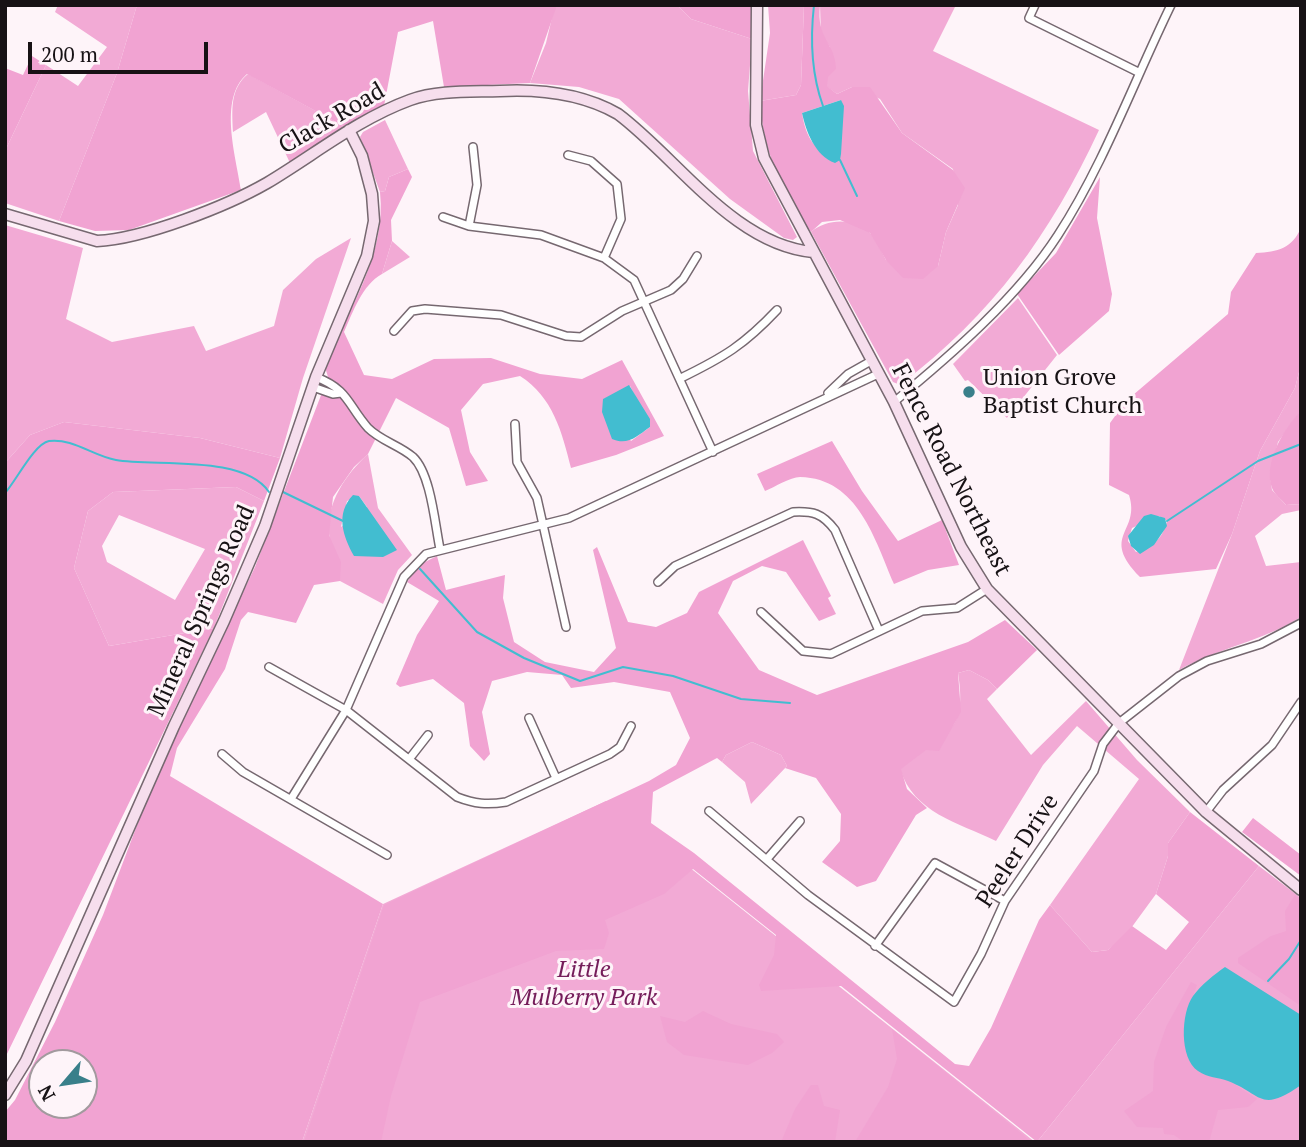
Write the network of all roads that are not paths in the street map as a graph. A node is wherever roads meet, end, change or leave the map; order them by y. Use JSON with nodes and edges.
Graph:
{"nodes":[{"id":1,"x":757,"y":5,"type":"edge"},
{"id":2,"x":1035,"y":5,"type":"edge"},
{"id":3,"x":1171,"y":5,"type":"edge"},
{"id":4,"x":1138,"y":72,"type":"junction"},
{"id":5,"x":349,"y":130,"type":"junction"},
{"id":6,"x":473,"y":147,"type":"dead end"},
{"id":7,"x":568,"y":155,"type":"dead end"},
{"id":8,"x":5,"y":214,"type":"edge"},
{"id":9,"x":443,"y":217,"type":"dead end"},
{"id":10,"x":469,"y":226,"type":"junction"},
{"id":11,"x":813,"y":252,"type":"junction"},
{"id":12,"x":697,"y":256,"type":"dead end"},
{"id":13,"x":604,"y":258,"type":"junction"},
{"id":14,"x":647,"y":301,"type":"junction"},
{"id":15,"x":777,"y":310,"type":"dead end"},
{"id":16,"x":394,"y":331,"type":"dead end"},
{"id":17,"x":871,"y":361,"type":"junction"},
{"id":18,"x":878,"y":373,"type":"junction"},
{"id":19,"x":681,"y":378,"type":"junction"},
{"id":20,"x":314,"y":382,"type":"junction"},
{"id":21,"x":825,"y":396,"type":"junction"},
{"id":22,"x":894,"y":402,"type":"junction"},
{"id":23,"x":515,"y":424,"type":"dead end"},
{"id":24,"x":713,"y":452,"type":"junction"},
{"id":25,"x":542,"y":526,"type":"junction"},
{"id":26,"x":440,"y":549,"type":"junction"},
{"id":27,"x":658,"y":582,"type":"dead end"},
{"id":28,"x":987,"y":589,"type":"junction"},
{"id":29,"x":761,"y":612,"type":"dead end"},
{"id":30,"x":1301,"y":623,"type":"edge"},
{"id":31,"x":566,"y":627,"type":"dead end"},
{"id":32,"x":879,"y":631,"type":"junction"},
{"id":33,"x":269,"y":667,"type":"dead end"},
{"id":34,"x":1301,"y":702,"type":"edge"},
{"id":35,"x":346,"y":710,"type":"junction"},
{"id":36,"x":529,"y":718,"type":"dead end"},
{"id":37,"x":1119,"y":723,"type":"junction"},
{"id":38,"x":631,"y":726,"type":"dead end"},
{"id":39,"x":428,"y":735,"type":"dead end"},
{"id":40,"x":222,"y":754,"type":"dead end"},
{"id":41,"x":410,"y":758,"type":"junction"},
{"id":42,"x":556,"y":778,"type":"junction"},
{"id":43,"x":290,"y":799,"type":"junction"},
{"id":44,"x":709,"y":811,"type":"dead end"},
{"id":45,"x":1206,"y":812,"type":"junction"},
{"id":46,"x":800,"y":821,"type":"dead end"},
{"id":47,"x":387,"y":855,"type":"dead end"},
{"id":48,"x":767,"y":859,"type":"junction"},
{"id":49,"x":1301,"y":890,"type":"edge"},
{"id":50,"x":1005,"y":901,"type":"junction"},
{"id":51,"x":875,"y":946,"type":"junction"},
{"id":52,"x":5,"y":1095,"type":"edge"}],
"edges":[{"from":1,"to":11,"type":"street","name":"Fence Road Northeast"},
{"from":2,"to":4,"type":"street"},
{"from":3,"to":4,"type":"street"},
{"from":4,"to":22,"type":"street"},
{"from":5,"to":8,"type":"street","name":"Clack Road"},
{"from":5,"to":11,"type":"street","name":"Clack Road"},
{"from":5,"to":20,"type":"street","name":"Mineral Springs Road"},
{"from":6,"to":10,"type":"street"},
{"from":7,"to":13,"type":"street"},
{"from":9,"to":10,"type":"street"},
{"from":10,"to":13,"type":"street"},
{"from":11,"to":17,"type":"street","name":"Fence Road Northeast"},
{"from":12,"to":14,"type":"street"},
{"from":13,"to":14,"type":"street"},
{"from":14,"to":16,"type":"street"},
{"from":14,"to":19,"type":"street"},
{"from":15,"to":19,"type":"street"},
{"from":17,"to":18,"type":"street","name":"Fence Road Northeast"},
{"from":17,"to":21,"type":"street"},
{"from":18,"to":21,"type":"street"},
{"from":18,"to":22,"type":"street","name":"Fence Road Northeast"},
{"from":19,"to":24,"type":"street"},
{"from":20,"to":26,"type":"street"},
{"from":20,"to":52,"type":"street","name":"Mineral Springs Road"},
{"from":21,"to":24,"type":"street"},
{"from":22,"to":28,"type":"street","name":"Fence Road Northeast"},
{"from":23,"to":25,"type":"street"},
{"from":24,"to":25,"type":"street"},
{"from":25,"to":26,"type":"street"},
{"from":25,"to":31,"type":"street"},
{"from":26,"to":35,"type":"street"},
{"from":27,"to":32,"type":"street"},
{"from":28,"to":32,"type":"street"},
{"from":28,"to":37,"type":"street","name":"Fence Road Northeast"},
{"from":29,"to":32,"type":"street"},
{"from":30,"to":37,"type":"street","name":"Peeler Drive"},
{"from":33,"to":35,"type":"street"},
{"from":34,"to":45,"type":"street"},
{"from":35,"to":41,"type":"street"},
{"from":35,"to":43,"type":"street"},
{"from":36,"to":42,"type":"street"},
{"from":37,"to":45,"type":"street","name":"Fence Road Northeast"},
{"from":37,"to":50,"type":"street","name":"Peeler Drive"},
{"from":38,"to":42,"type":"street"},
{"from":39,"to":41,"type":"street"},
{"from":40,"to":43,"type":"street"},
{"from":41,"to":42,"type":"street"},
{"from":43,"to":47,"type":"street"},
{"from":44,"to":48,"type":"street"},
{"from":45,"to":49,"type":"street","name":"Fence Road Northeast"},
{"from":46,"to":48,"type":"street"},
{"from":48,"to":51,"type":"street"},
{"from":50,"to":51,"type":"street"},
{"from":50,"to":51,"type":"street","name":"Peeler Drive"}]}
